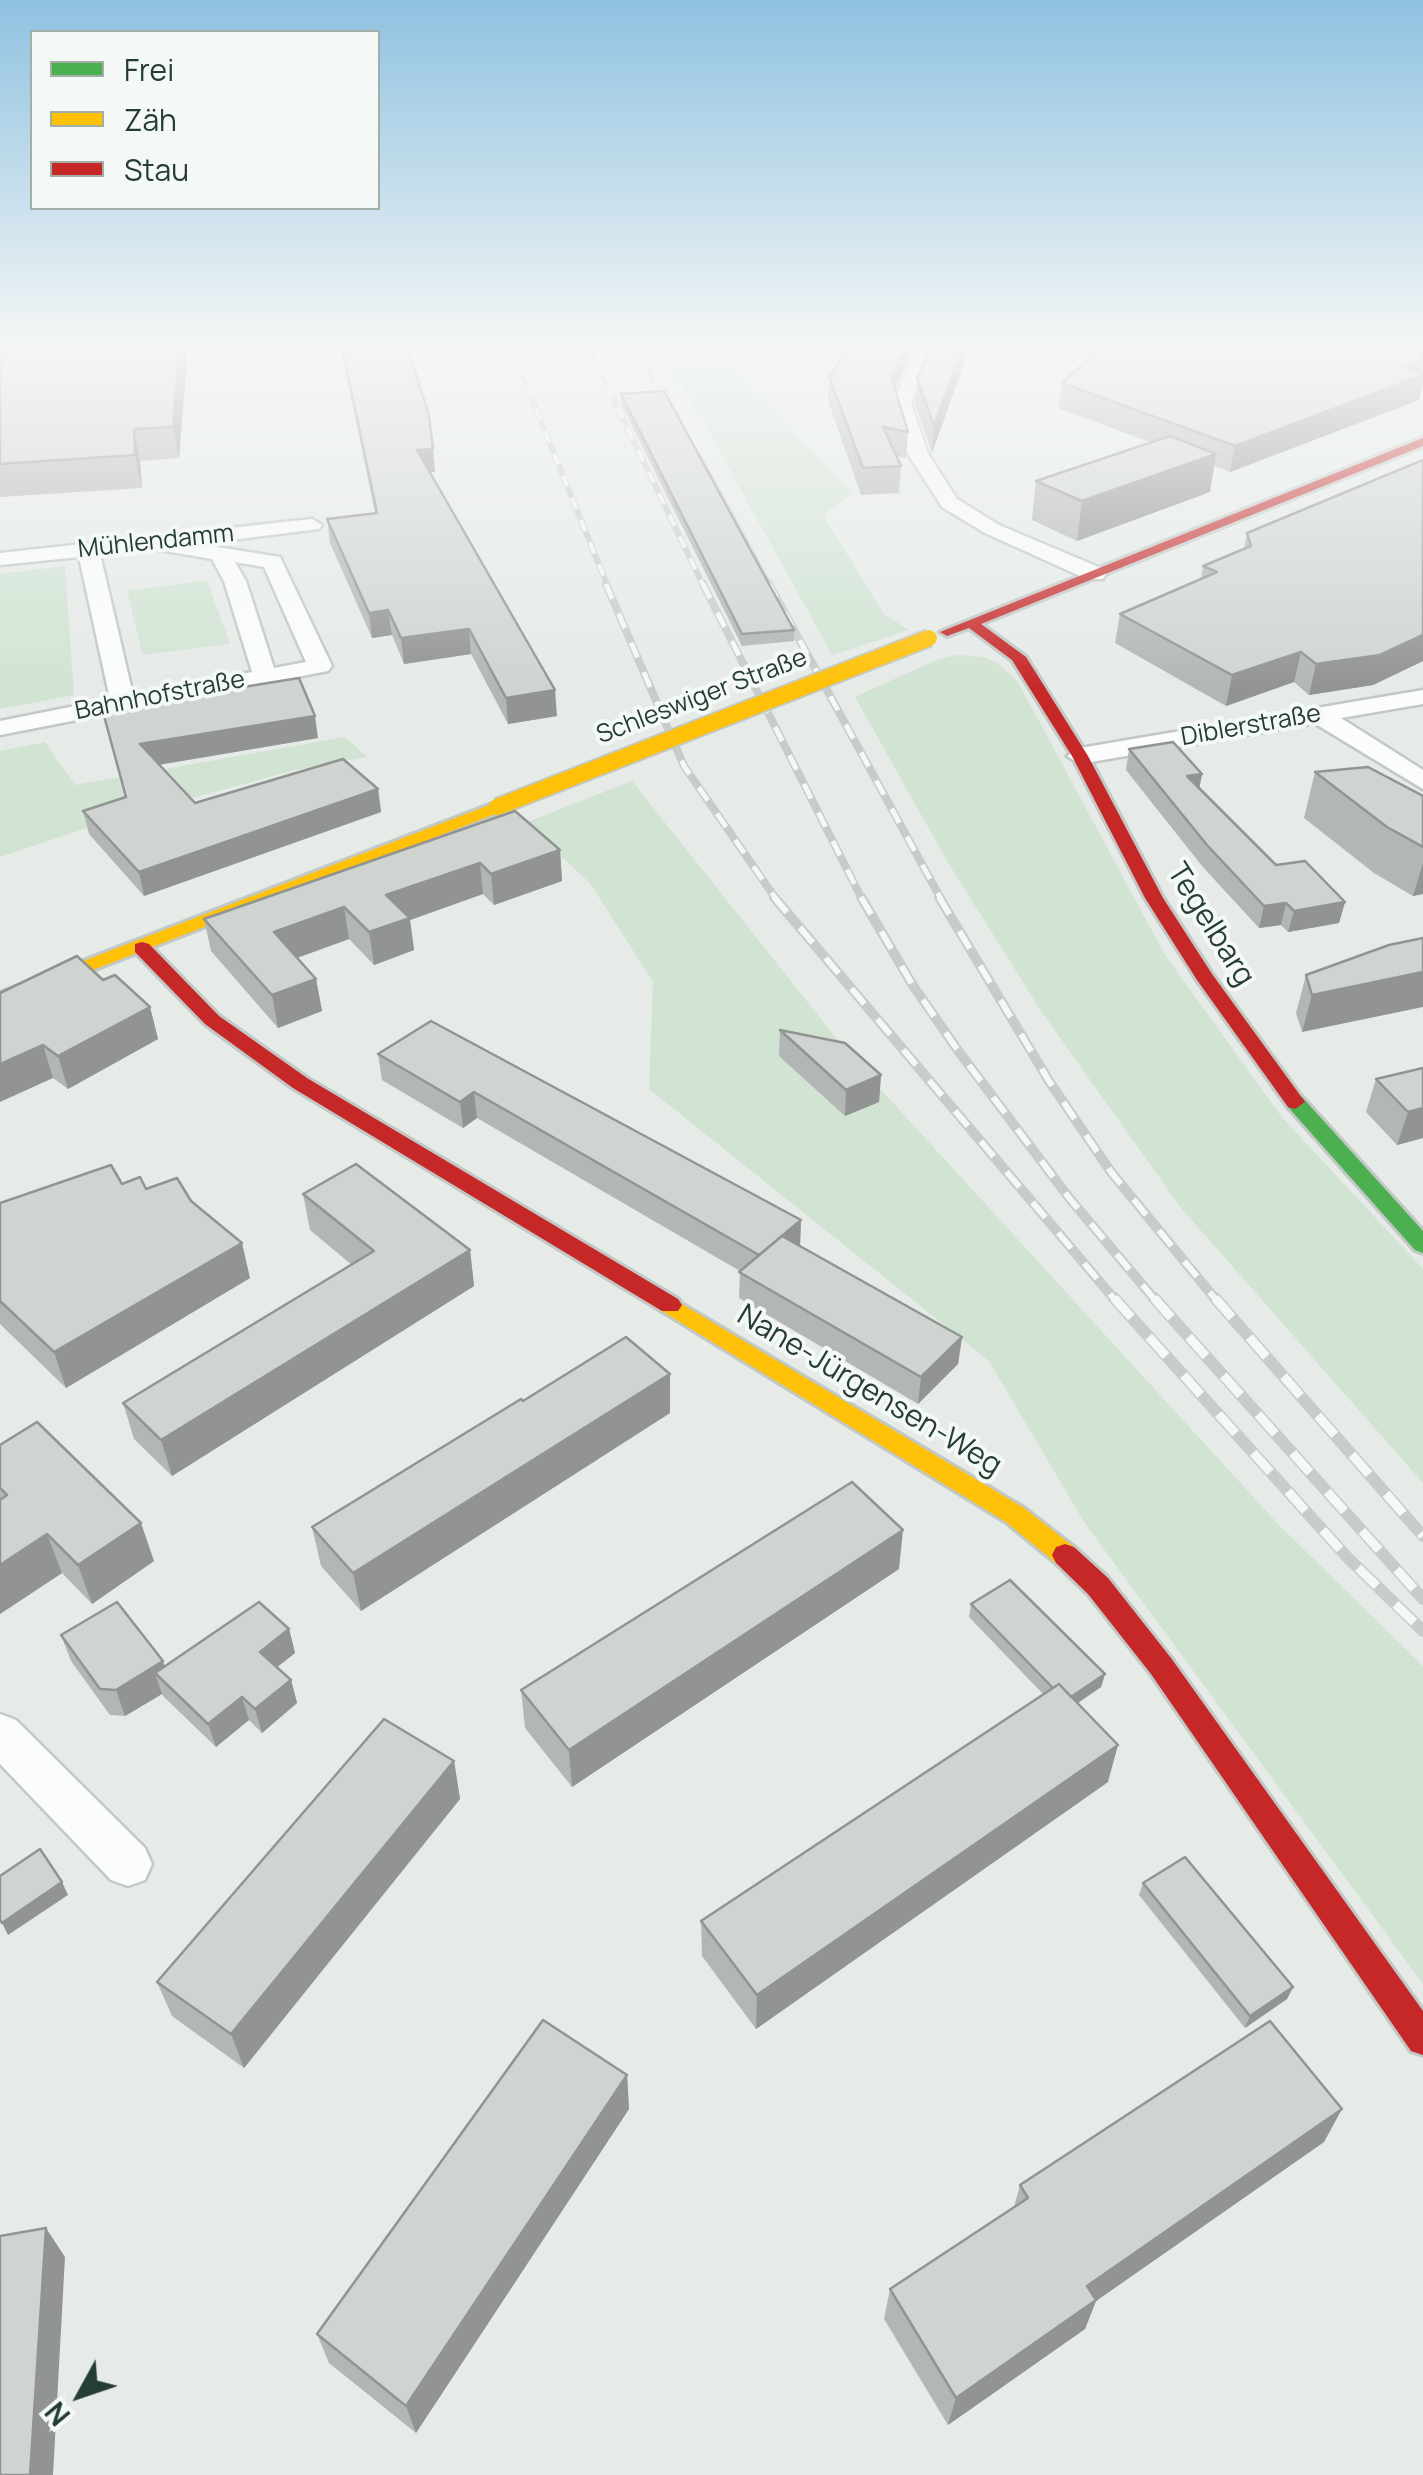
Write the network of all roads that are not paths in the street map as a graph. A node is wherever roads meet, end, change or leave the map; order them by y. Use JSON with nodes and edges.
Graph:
{"nodes":[{"id":1,"x":920,"y":458,"type":"edge"},
{"id":2,"x":1384,"y":458,"type":"edge"},
{"id":3,"x":312,"y":525,"type":"dead end"},
{"id":4,"x":156,"y":544,"type":"junction"},
{"id":5,"x":88,"y":547,"type":"junction"},
{"id":6,"x":220,"y":554,"type":"junction"},
{"id":7,"x":0,"y":559,"type":"edge"},
{"id":8,"x":1095,"y":574,"type":"junction"},
{"id":9,"x":971,"y":622,"type":"junction"},
{"id":10,"x":265,"y":676,"type":"junction"},
{"id":11,"x":1423,"y":696,"type":"edge"},
{"id":12,"x":123,"y":702,"type":"junction"},
{"id":13,"x":1317,"y":714,"type":"junction"},
{"id":14,"x":0,"y":728,"type":"edge"},
{"id":15,"x":1080,"y":756,"type":"junction"},
{"id":16,"x":1414,"y":776,"type":"edge"},
{"id":17,"x":142,"y":948,"type":"junction"},
{"id":18,"x":0,"y":1000,"type":"edge"},
{"id":19,"x":1423,"y":1245,"type":"edge"},
{"id":20,"x":0,"y":1734,"type":"edge"},
{"id":21,"x":128,"y":1864,"type":"dead end"},
{"id":22,"x":1423,"y":2039,"type":"edge"}],
"edges":[{"from":1,"to":8,"type":"street"},
{"from":2,"to":8,"type":"street","name":"Schleswiger Straße"},
{"from":3,"to":4,"type":"street","name":"Mühlendamm"},
{"from":4,"to":5,"type":"street","name":"Mühlendamm"},
{"from":4,"to":6,"type":"street"},
{"from":5,"to":7,"type":"street","name":"Mühlendamm"},
{"from":5,"to":12,"type":"street"},
{"from":6,"to":10,"type":"street"},
{"from":6,"to":10,"type":"street","name":"Bahnhofstraße"},
{"from":8,"to":9,"type":"street","name":"Schleswiger Straße"},
{"from":9,"to":15,"type":"street","name":"Tegelbarg"},
{"from":9,"to":17,"type":"street","name":"Schleswiger Straße","bridge":true},
{"from":10,"to":12,"type":"street","name":"Bahnhofstraße"},
{"from":11,"to":13,"type":"street","name":"Diblerstraße"},
{"from":12,"to":14,"type":"street","name":"Bahnhofstraße"},
{"from":13,"to":15,"type":"street","name":"Diblerstraße"},
{"from":13,"to":16,"type":"street"},
{"from":15,"to":19,"type":"street","name":"Tegelbarg"},
{"from":17,"to":18,"type":"street","name":"Schleswiger Straße"},
{"from":17,"to":22,"type":"street","name":"Nane-Jürgensen-Weg"},
{"from":20,"to":21,"type":"street"}]}
